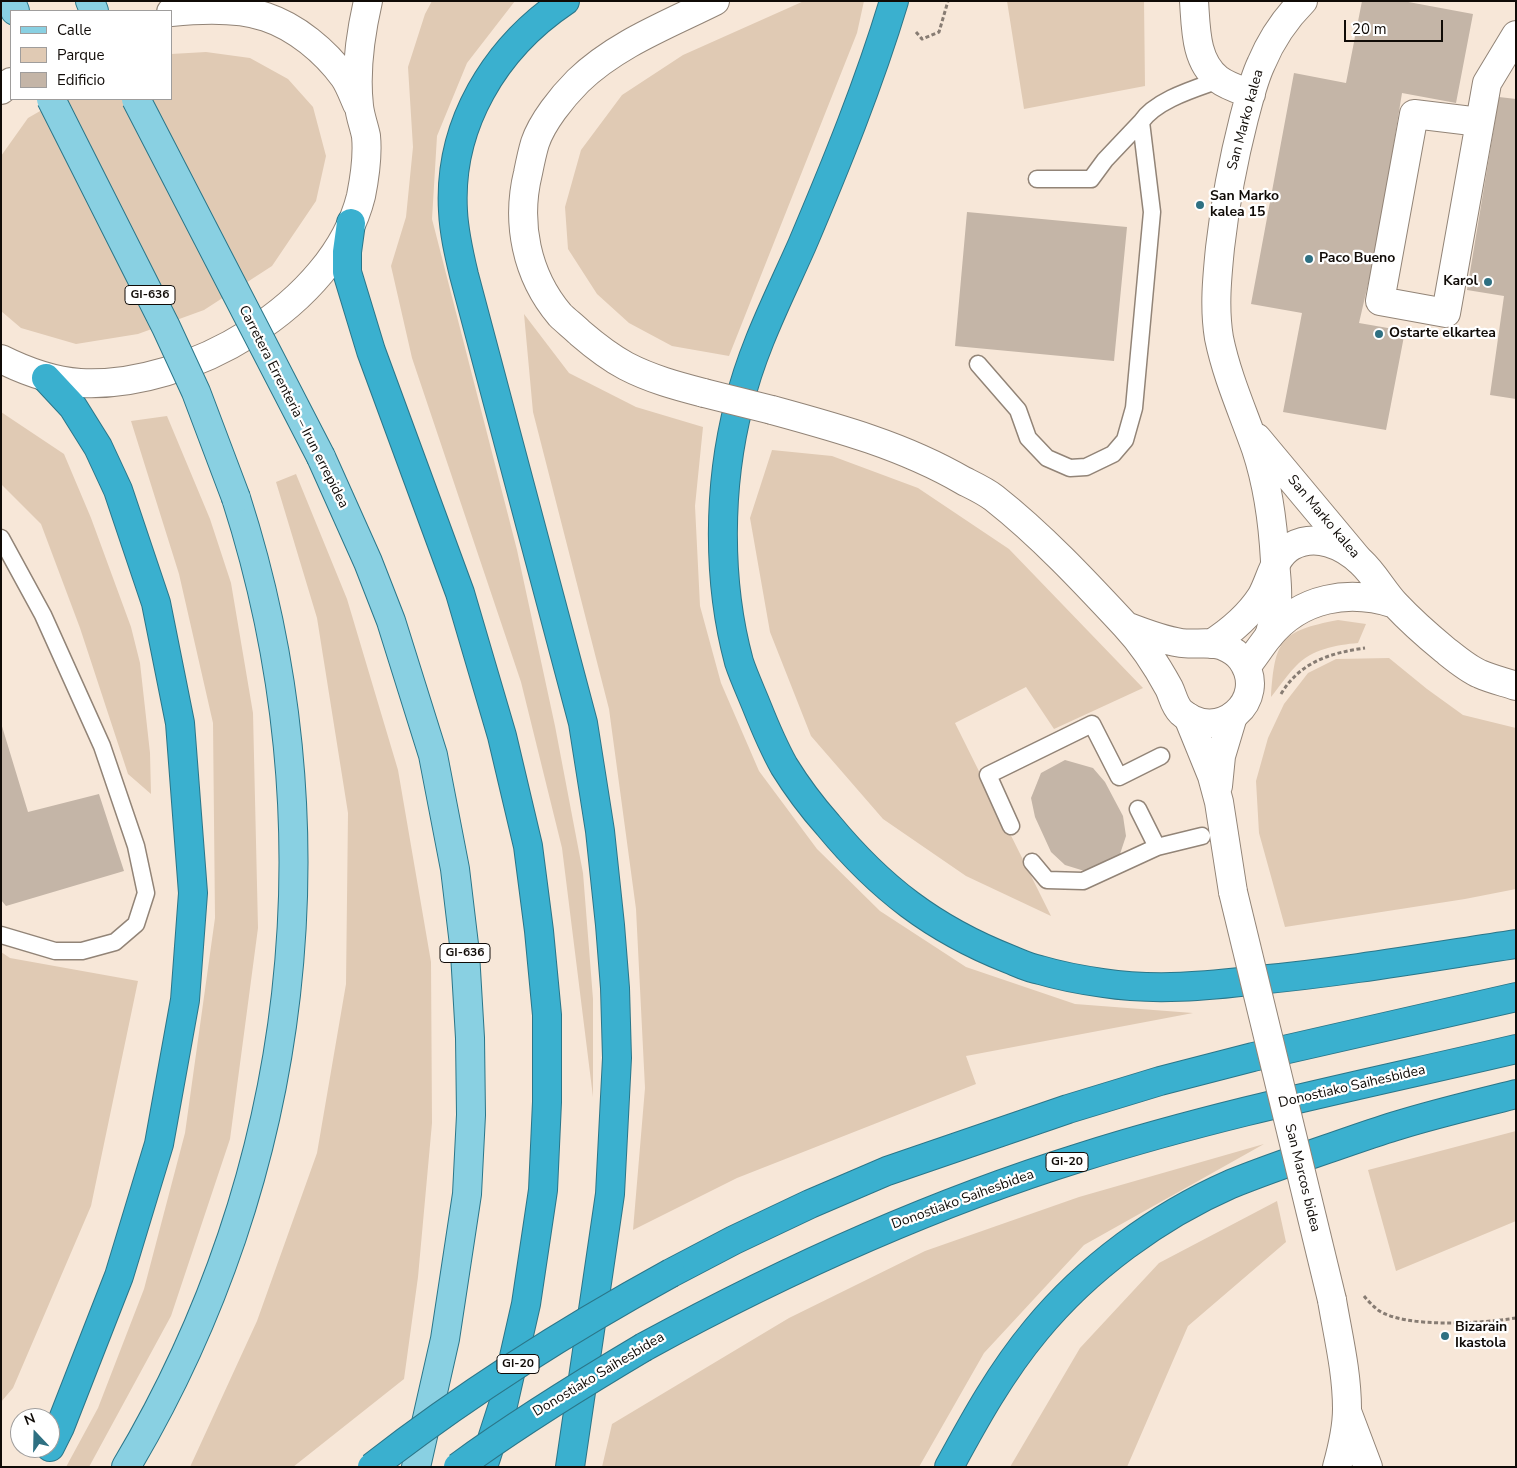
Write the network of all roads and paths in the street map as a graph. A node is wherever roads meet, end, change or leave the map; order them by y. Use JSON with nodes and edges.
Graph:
{"nodes":[{"id":1,"x":281,"y":1,"type":"edge"},
{"id":2,"x":368,"y":1,"type":"edge"},
{"id":3,"x":565,"y":1,"type":"edge"},
{"id":4,"x":715,"y":1,"type":"edge"},
{"id":5,"x":894,"y":1,"type":"edge"},
{"id":6,"x":948,"y":1,"type":"edge"},
{"id":7,"x":1194,"y":1,"type":"edge"},
{"id":8,"x":1303,"y":1,"type":"edge"},
{"id":9,"x":236,"y":11,"type":"junction"},
{"id":10,"x":172,"y":12,"type":"edge"},
{"id":11,"x":912,"y":26,"type":"dead end"},
{"id":12,"x":1516,"y":35,"type":"edge"},
{"id":13,"x":1219,"y":80,"type":"junction"},
{"id":14,"x":1250,"y":94,"type":"junction"},
{"id":15,"x":52,"y":100,"type":"edge"},
{"id":16,"x":137,"y":100,"type":"edge"},
{"id":17,"x":359,"y":107,"type":"junction"},
{"id":18,"x":1141,"y":122,"type":"junction"},
{"id":19,"x":1480,"y":122,"type":"junction"},
{"id":20,"x":1037,"y":179,"type":"dead end"},
{"id":21,"x":350,"y":223,"type":"junction"},
{"id":22,"x":1,"y":359,"type":"edge"},
{"id":23,"x":978,"y":364,"type":"dead end"},
{"id":24,"x":46,"y":378,"type":"junction"},
{"id":25,"x":1247,"y":426,"type":"junction"},
{"id":26,"x":1,"y":538,"type":"edge"},
{"id":27,"x":1361,"y":562,"type":"junction"},
{"id":28,"x":1275,"y":563,"type":"junction"},
{"id":29,"x":1395,"y":604,"type":"junction"},
{"id":30,"x":1126,"y":626,"type":"junction"},
{"id":31,"x":1270,"y":636,"type":"junction"},
{"id":32,"x":1206,"y":644,"type":"junction"},
{"id":33,"x":1365,"y":648,"type":"dead end"},
{"id":34,"x":1246,"y":668,"type":"junction"},
{"id":35,"x":1516,"y":686,"type":"edge"},
{"id":36,"x":1170,"y":690,"type":"junction"},
{"id":37,"x":1278,"y":699,"type":"dead end"},
{"id":38,"x":1233,"y":716,"type":"junction"},
{"id":39,"x":1188,"y":717,"type":"junction"},
{"id":40,"x":1161,"y":756,"type":"dead end"},
{"id":41,"x":1219,"y":802,"type":"junction"},
{"id":42,"x":1138,"y":809,"type":"dead end"},
{"id":43,"x":1011,"y":826,"type":"dead end"},
{"id":44,"x":1202,"y":836,"type":"dead end"},
{"id":45,"x":1157,"y":847,"type":"junction"},
{"id":46,"x":1032,"y":862,"type":"dead end"},
{"id":47,"x":1,"y":935,"type":"edge"},
{"id":48,"x":1516,"y":944,"type":"edge"},
{"id":49,"x":1516,"y":997,"type":"edge"},
{"id":50,"x":1516,"y":1049,"type":"edge"},
{"id":51,"x":1516,"y":1094,"type":"edge"},
{"id":52,"x":1360,"y":1293,"type":"dead end"},
{"id":53,"x":1516,"y":1318,"type":"edge"},
{"id":54,"x":1347,"y":1410,"type":"junction"},
{"id":55,"x":60,"y":1427,"type":"edge"},
{"id":56,"x":126,"y":1467,"type":"edge"},
{"id":57,"x":372,"y":1467,"type":"edge"},
{"id":58,"x":416,"y":1467,"type":"edge"},
{"id":59,"x":458,"y":1467,"type":"edge"},
{"id":60,"x":483,"y":1467,"type":"edge"},
{"id":61,"x":570,"y":1467,"type":"edge"},
{"id":62,"x":949,"y":1467,"type":"edge"},
{"id":63,"x":1337,"y":1467,"type":"edge"},
{"id":64,"x":1368,"y":1467,"type":"edge"}],
"edges":[{"from":1,"to":9,"type":"street"},
{"from":2,"to":17,"type":"street"},
{"from":3,"to":61,"type":"highway"},
{"from":4,"to":30,"type":"street","bridge":true},
{"from":5,"to":48,"type":"highway"},
{"from":6,"to":11,"type":"path"},
{"from":7,"to":13,"type":"street"},
{"from":8,"to":14,"type":"street","name":"San Marko kalea"},
{"from":9,"to":10,"type":"street"},
{"from":9,"to":17,"type":"street"},
{"from":12,"to":19,"type":"street"},
{"from":13,"to":14,"type":"street"},
{"from":13,"to":18,"type":"lane"},
{"from":14,"to":25,"type":"street","name":"San Marko kalea"},
{"from":15,"to":56,"type":"main road","number":"GI-636","bridge":true},
{"from":16,"to":58,"type":"main road","name":"Carretera Errenteria – Irun errepidea","number":"GI-636","bridge":true},
{"from":17,"to":21,"type":"street"},
{"from":18,"to":20,"type":"lane"},
{"from":18,"to":23,"type":"lane"},
{"from":19,"to":19,"type":"street"},
{"from":21,"to":24,"type":"street"},
{"from":21,"to":60,"type":"highway"},
{"from":22,"to":24,"type":"street"},
{"from":24,"to":55,"type":"highway"},
{"from":25,"to":27,"type":"street","name":"San Marko kalea"},
{"from":25,"to":28,"type":"street","name":"San Marko kalea"},
{"from":26,"to":47,"type":"lane"},
{"from":27,"to":28,"type":"street"},
{"from":27,"to":29,"type":"street"},
{"from":28,"to":31,"type":"street","name":"San Marko kalea"},
{"from":28,"to":32,"type":"street"},
{"from":29,"to":31,"type":"street"},
{"from":29,"to":35,"type":"street"},
{"from":30,"to":32,"type":"street"},
{"from":30,"to":36,"type":"street"},
{"from":31,"to":34,"type":"street"},
{"from":32,"to":34,"type":"street"},
{"from":32,"to":36,"type":"street"},
{"from":33,"to":37,"type":"path"},
{"from":34,"to":38,"type":"street"},
{"from":36,"to":39,"type":"street"},
{"from":38,"to":39,"type":"street"},
{"from":38,"to":41,"type":"street","name":"San Marcos bidea"},
{"from":39,"to":41,"type":"street","name":"San Marcos bidea"},
{"from":40,"to":43,"type":"lane"},
{"from":41,"to":54,"type":"street","name":"San Marcos bidea","bridge":true},
{"from":42,"to":45,"type":"lane"},
{"from":44,"to":45,"type":"lane"},
{"from":45,"to":46,"type":"lane"},
{"from":49,"to":57,"type":"highway","number":"GI-20","bridge":true},
{"from":50,"to":59,"type":"highway","name":"Donostiako Saihesbidea","number":"GI-20","bridge":true},
{"from":51,"to":62,"type":"highway"},
{"from":52,"to":53,"type":"path"},
{"from":54,"to":63,"type":"street","name":"San Marcos bidea"},
{"from":54,"to":64,"type":"street"}]}
